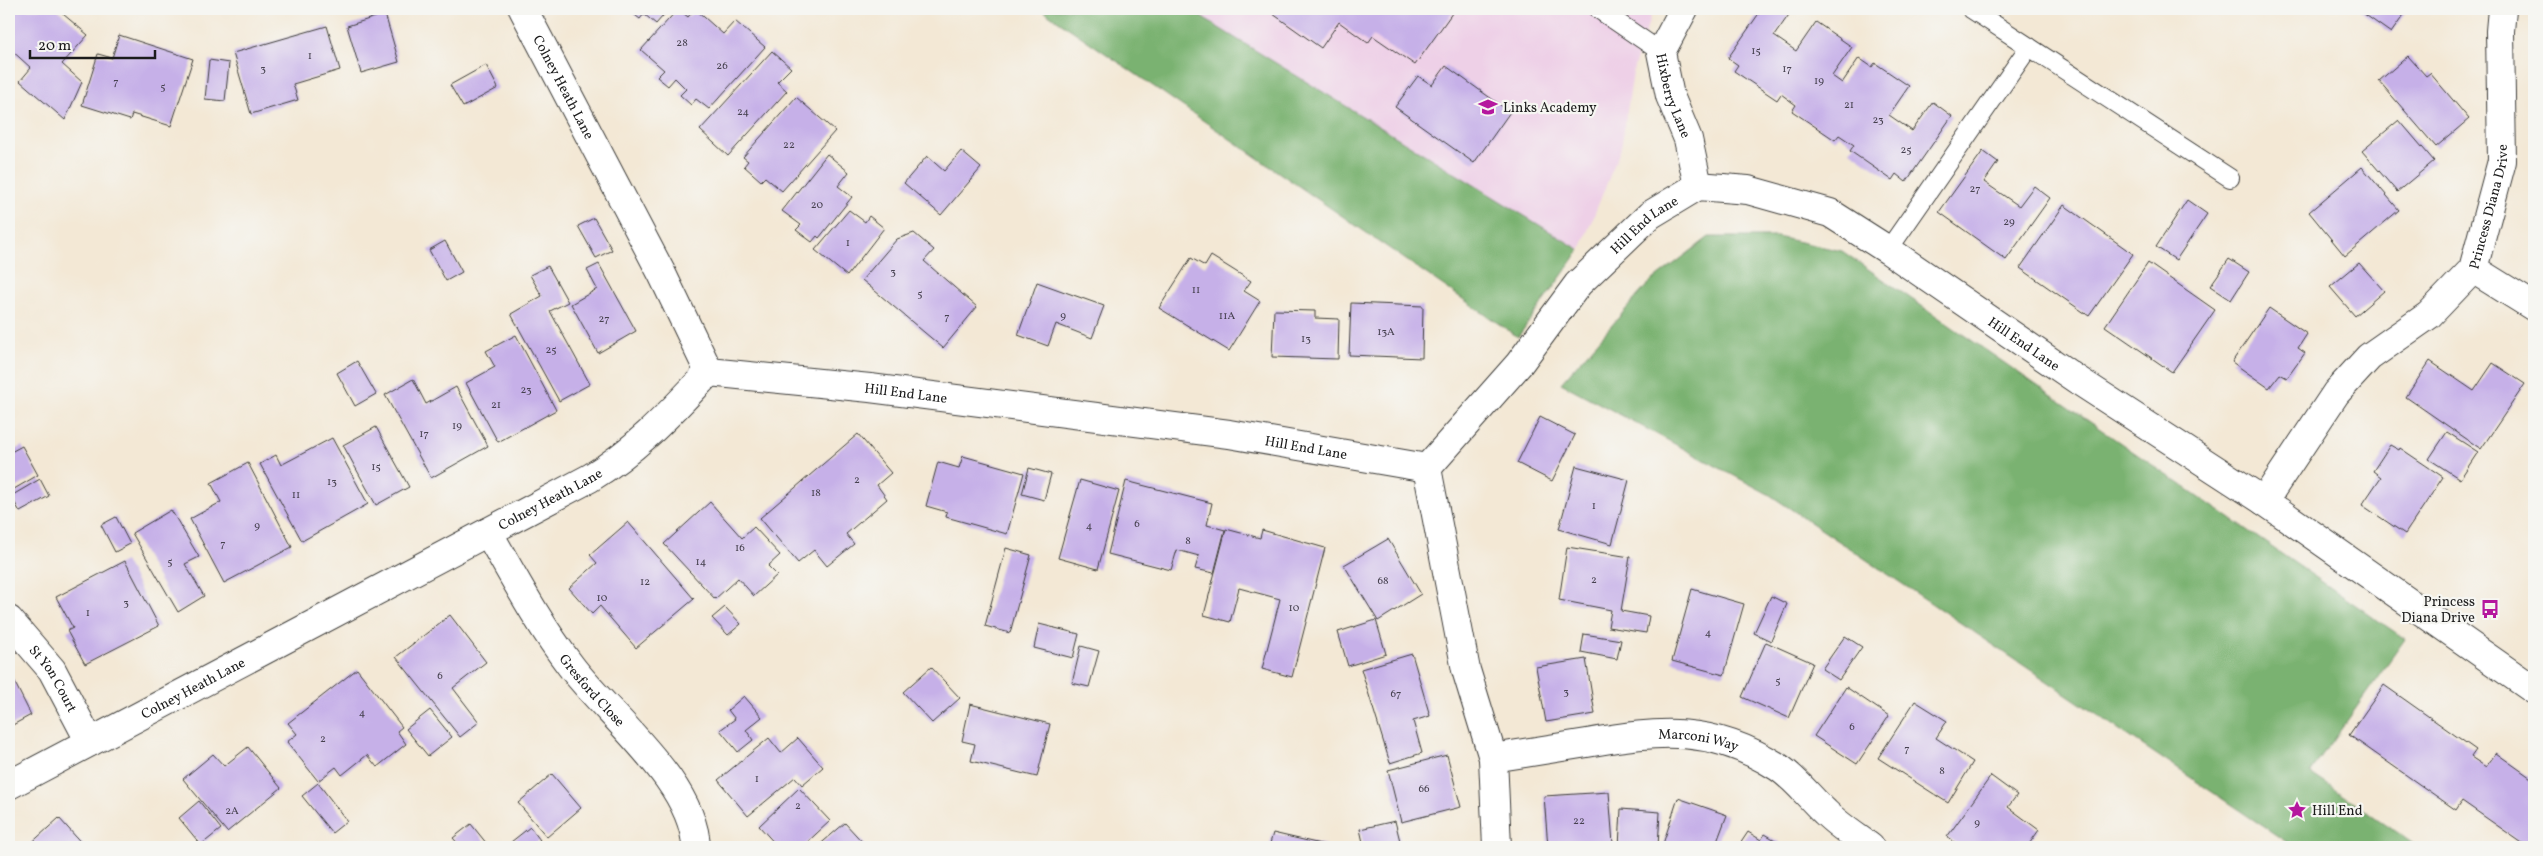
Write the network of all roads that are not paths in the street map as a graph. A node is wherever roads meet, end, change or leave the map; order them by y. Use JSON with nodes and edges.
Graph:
{"nodes":[{"id":1,"x":524,"y":9,"type":"edge"},
{"id":2,"x":1598,"y":9,"type":"edge"},
{"id":3,"x":1684,"y":9,"type":"edge"},
{"id":4,"x":1971,"y":9,"type":"edge"},
{"id":5,"x":2502,"y":9,"type":"edge"},
{"id":6,"x":2029,"y":47,"type":"junction"},
{"id":7,"x":1661,"y":52,"type":"junction"},
{"id":8,"x":2230,"y":178,"type":"dead end"},
{"id":9,"x":1698,"y":186,"type":"junction"},
{"id":10,"x":1888,"y":250,"type":"junction"},
{"id":11,"x":2473,"y":269,"type":"junction"},
{"id":12,"x":2534,"y":307,"type":"edge"},
{"id":13,"x":709,"y":372,"type":"junction"},
{"id":14,"x":1427,"y":468,"type":"junction"},
{"id":15,"x":2264,"y":501,"type":"junction"},
{"id":16,"x":488,"y":532,"type":"junction"},
{"id":17,"x":9,"y":620,"type":"edge"},
{"id":18,"x":2534,"y":690,"type":"edge"},
{"id":19,"x":90,"y":742,"type":"junction"},
{"id":20,"x":1493,"y":758,"type":"junction"},
{"id":21,"x":9,"y":785,"type":"edge"},
{"id":22,"x":696,"y":847,"type":"edge"},
{"id":23,"x":1498,"y":847,"type":"edge"},
{"id":24,"x":1870,"y":847,"type":"edge"}],
"edges":[{"from":1,"to":13,"type":"street","name":"Colney Heath Lane"},
{"from":2,"to":7,"type":"lane"},
{"from":3,"to":7,"type":"street","name":"Hixberry Lane"},
{"from":4,"to":6,"type":"lane"},
{"from":5,"to":11,"type":"street","name":"Princess Diana Drive"},
{"from":6,"to":8,"type":"lane"},
{"from":6,"to":10,"type":"lane"},
{"from":7,"to":9,"type":"street","name":"Hixberry Lane"},
{"from":9,"to":10,"type":"street","name":"Hill End Lane"},
{"from":9,"to":14,"type":"street","name":"Hill End Lane"},
{"from":10,"to":15,"type":"street","name":"Hill End Lane"},
{"from":11,"to":12,"type":"street"},
{"from":11,"to":15,"type":"street","name":"Princess Diana Drive"},
{"from":13,"to":14,"type":"street","name":"Hill End Lane"},
{"from":13,"to":16,"type":"street","name":"Colney Heath Lane"},
{"from":14,"to":20,"type":"street"},
{"from":15,"to":18,"type":"street","name":"Hill End Lane"},
{"from":16,"to":19,"type":"street","name":"Colney Heath Lane"},
{"from":16,"to":22,"type":"street","name":"Gresford Close"},
{"from":17,"to":19,"type":"street","name":"St Yon Court"},
{"from":19,"to":21,"type":"street","name":"Colney Heath Lane"},
{"from":20,"to":23,"type":"street"},
{"from":20,"to":24,"type":"street","name":"Marconi Way"}]}
